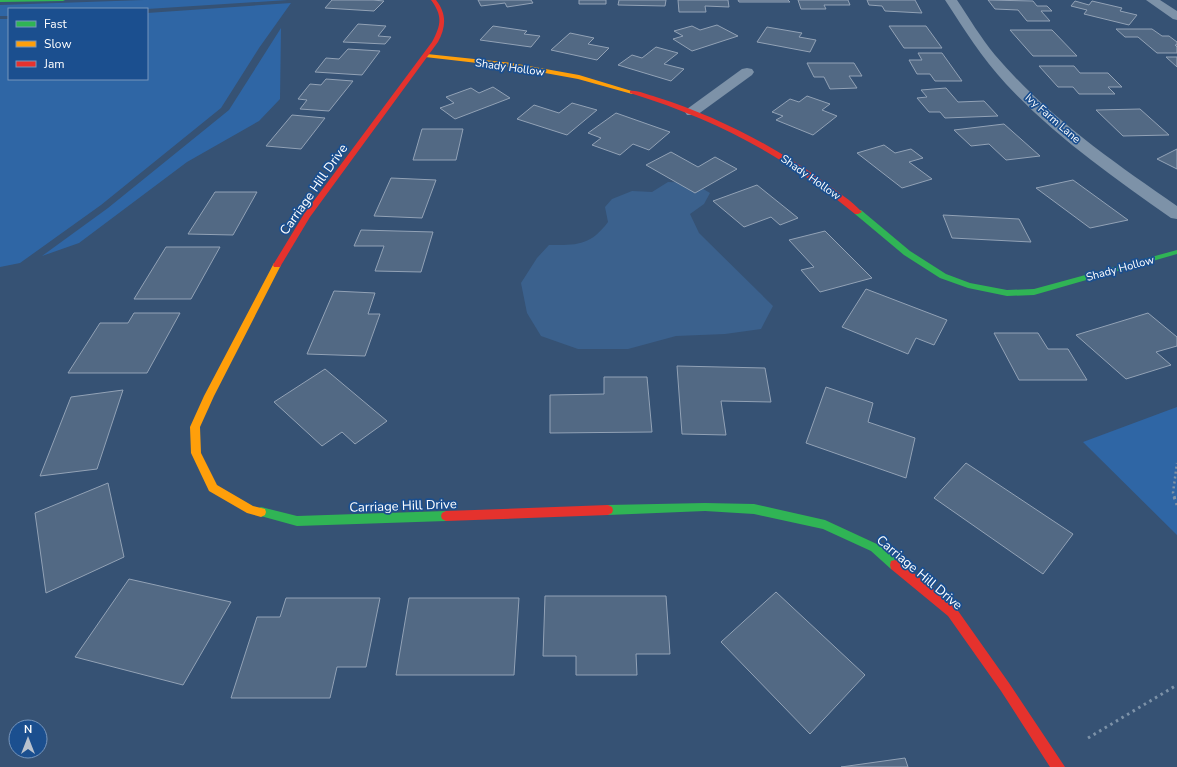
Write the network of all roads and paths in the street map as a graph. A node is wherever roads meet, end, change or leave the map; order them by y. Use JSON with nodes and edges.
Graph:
{"nodes":[{"id":1,"x":63,"y":0,"type":"edge"},
{"id":2,"x":433,"y":0,"type":"edge"},
{"id":3,"x":951,"y":0,"type":"edge"},
{"id":4,"x":1152,"y":0,"type":"edge"},
{"id":5,"x":0,"y":1,"type":"edge"},
{"id":6,"x":1177,"y":16,"type":"edge"},
{"id":7,"x":427,"y":56,"type":"junction"},
{"id":8,"x":747,"y":72,"type":"dead end"},
{"id":9,"x":692,"y":112,"type":"junction"},
{"id":10,"x":1177,"y":214,"type":"edge"},
{"id":11,"x":1177,"y":252,"type":"edge"},
{"id":12,"x":1177,"y":463,"type":"edge"},
{"id":13,"x":1177,"y":505,"type":"edge"},
{"id":14,"x":1177,"y":685,"type":"edge"},
{"id":15,"x":1088,"y":738,"type":"dead end"},
{"id":16,"x":1058,"y":767,"type":"edge"}],
"edges":[{"from":1,"to":5,"type":"street"},
{"from":2,"to":7,"type":"street","name":"Carriage Hill Drive"},
{"from":3,"to":10,"type":"street","name":"Ivy Farm Lane"},
{"from":4,"to":6,"type":"street"},
{"from":7,"to":9,"type":"street","name":"Shady Hollow"},
{"from":7,"to":16,"type":"street","name":"Carriage Hill Drive"},
{"from":8,"to":9,"type":"street"},
{"from":9,"to":11,"type":"street","name":"Shady Hollow"},
{"from":12,"to":13,"type":"path"},
{"from":14,"to":15,"type":"path"}]}
